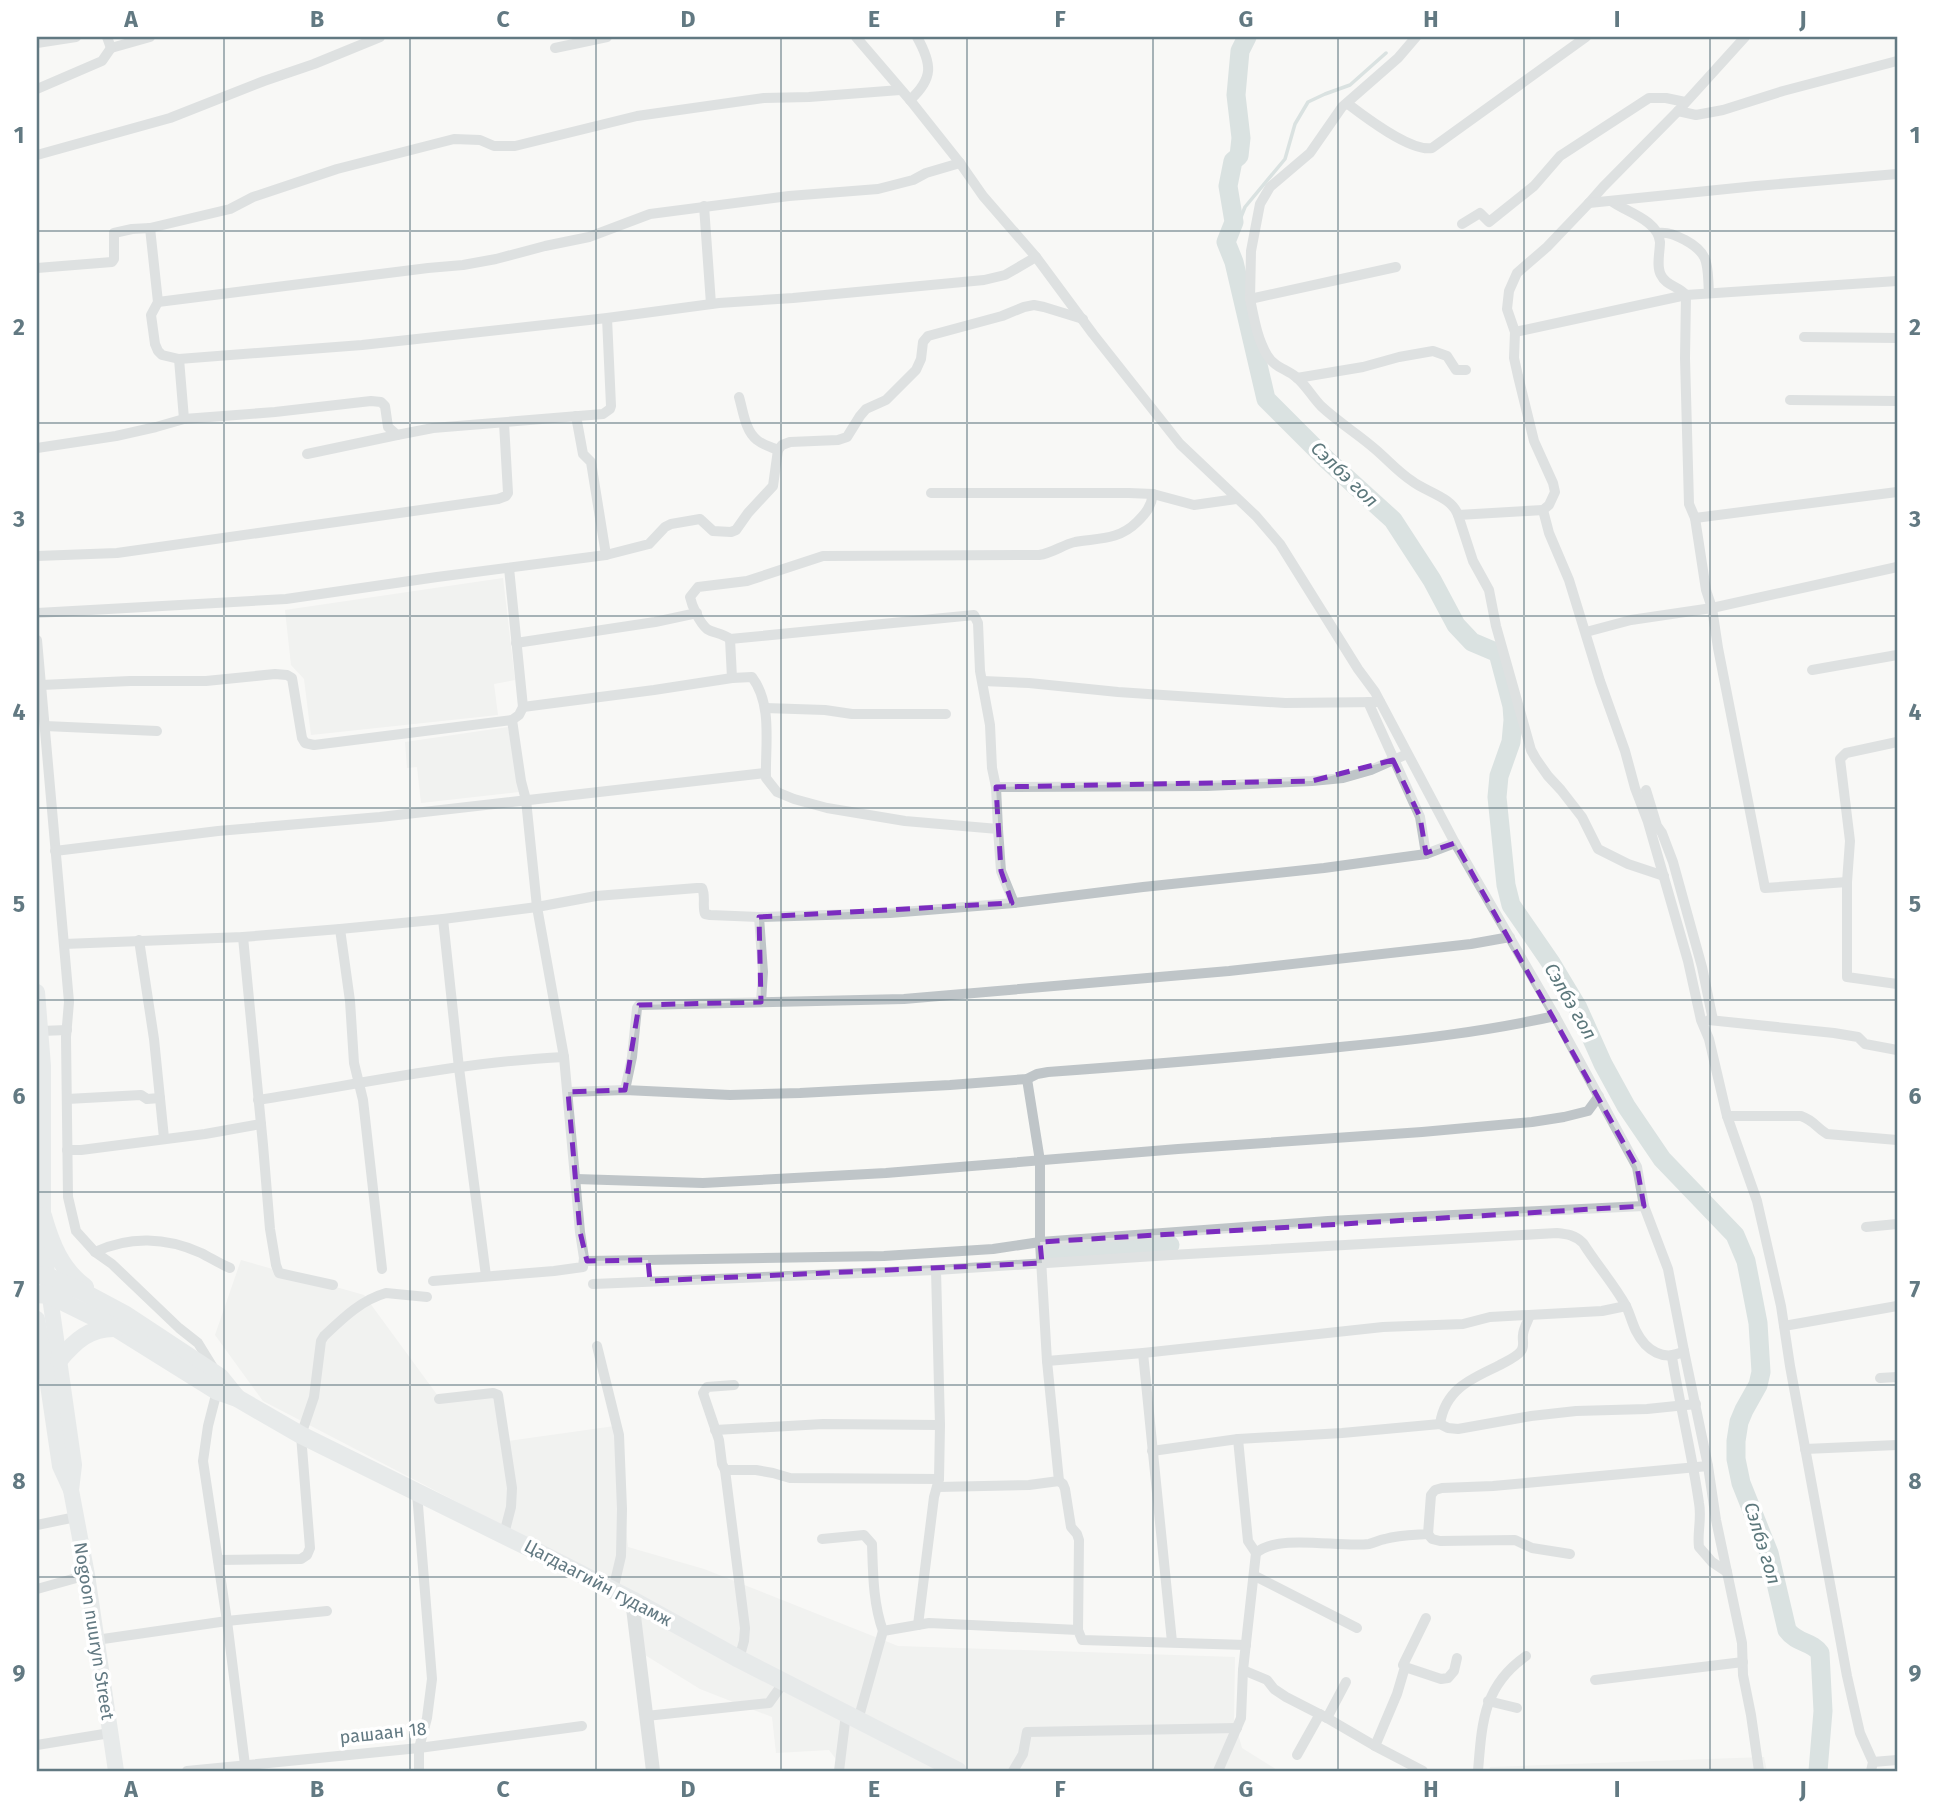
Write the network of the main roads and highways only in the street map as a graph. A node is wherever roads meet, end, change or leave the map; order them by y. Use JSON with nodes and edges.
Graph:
{"nodes":[{"id":1,"x":37,"y":992,"type":"edge"},
{"id":2,"x":43,"y":1216,"type":"junction"},
{"id":3,"x":42,"y":1276,"type":"edge"},
{"id":4,"x":43,"y":1295,"type":"edge"},
{"id":5,"x":37,"y":1319,"type":"edge"},
{"id":6,"x":121,"y":1321,"type":"junction"},
{"id":7,"x":46,"y":1349,"type":"edge"},
{"id":8,"x":116,"y":1771,"type":"edge"},
{"id":9,"x":958,"y":1771,"type":"edge"}],
"edges":[{"from":1,"to":2,"type":"main road","name":"Nogoon nuuryn Street"},
{"from":2,"to":3,"type":"main road","name":"Nogoon nuuryn Street"},
{"from":2,"to":6,"type":"main road"},
{"from":3,"to":4,"type":"main road","name":"Nogoon nuuryn Street"},
{"from":3,"to":6,"type":"main road","name":"Цагдаагийн гудамж"},
{"from":4,"to":6,"type":"main road","name":"Цагдаагийн гудамж"},
{"from":4,"to":7,"type":"main road","name":"Nogoon nuuryn Street"},
{"from":5,"to":7,"type":"main road","name":"Nogoon nuuryn Street"},
{"from":6,"to":7,"type":"main road"},
{"from":6,"to":9,"type":"main road","name":"Цагдаагийн гудамж"},
{"from":7,"to":8,"type":"main road","name":"Nogoon nuuryn Street"}]}
